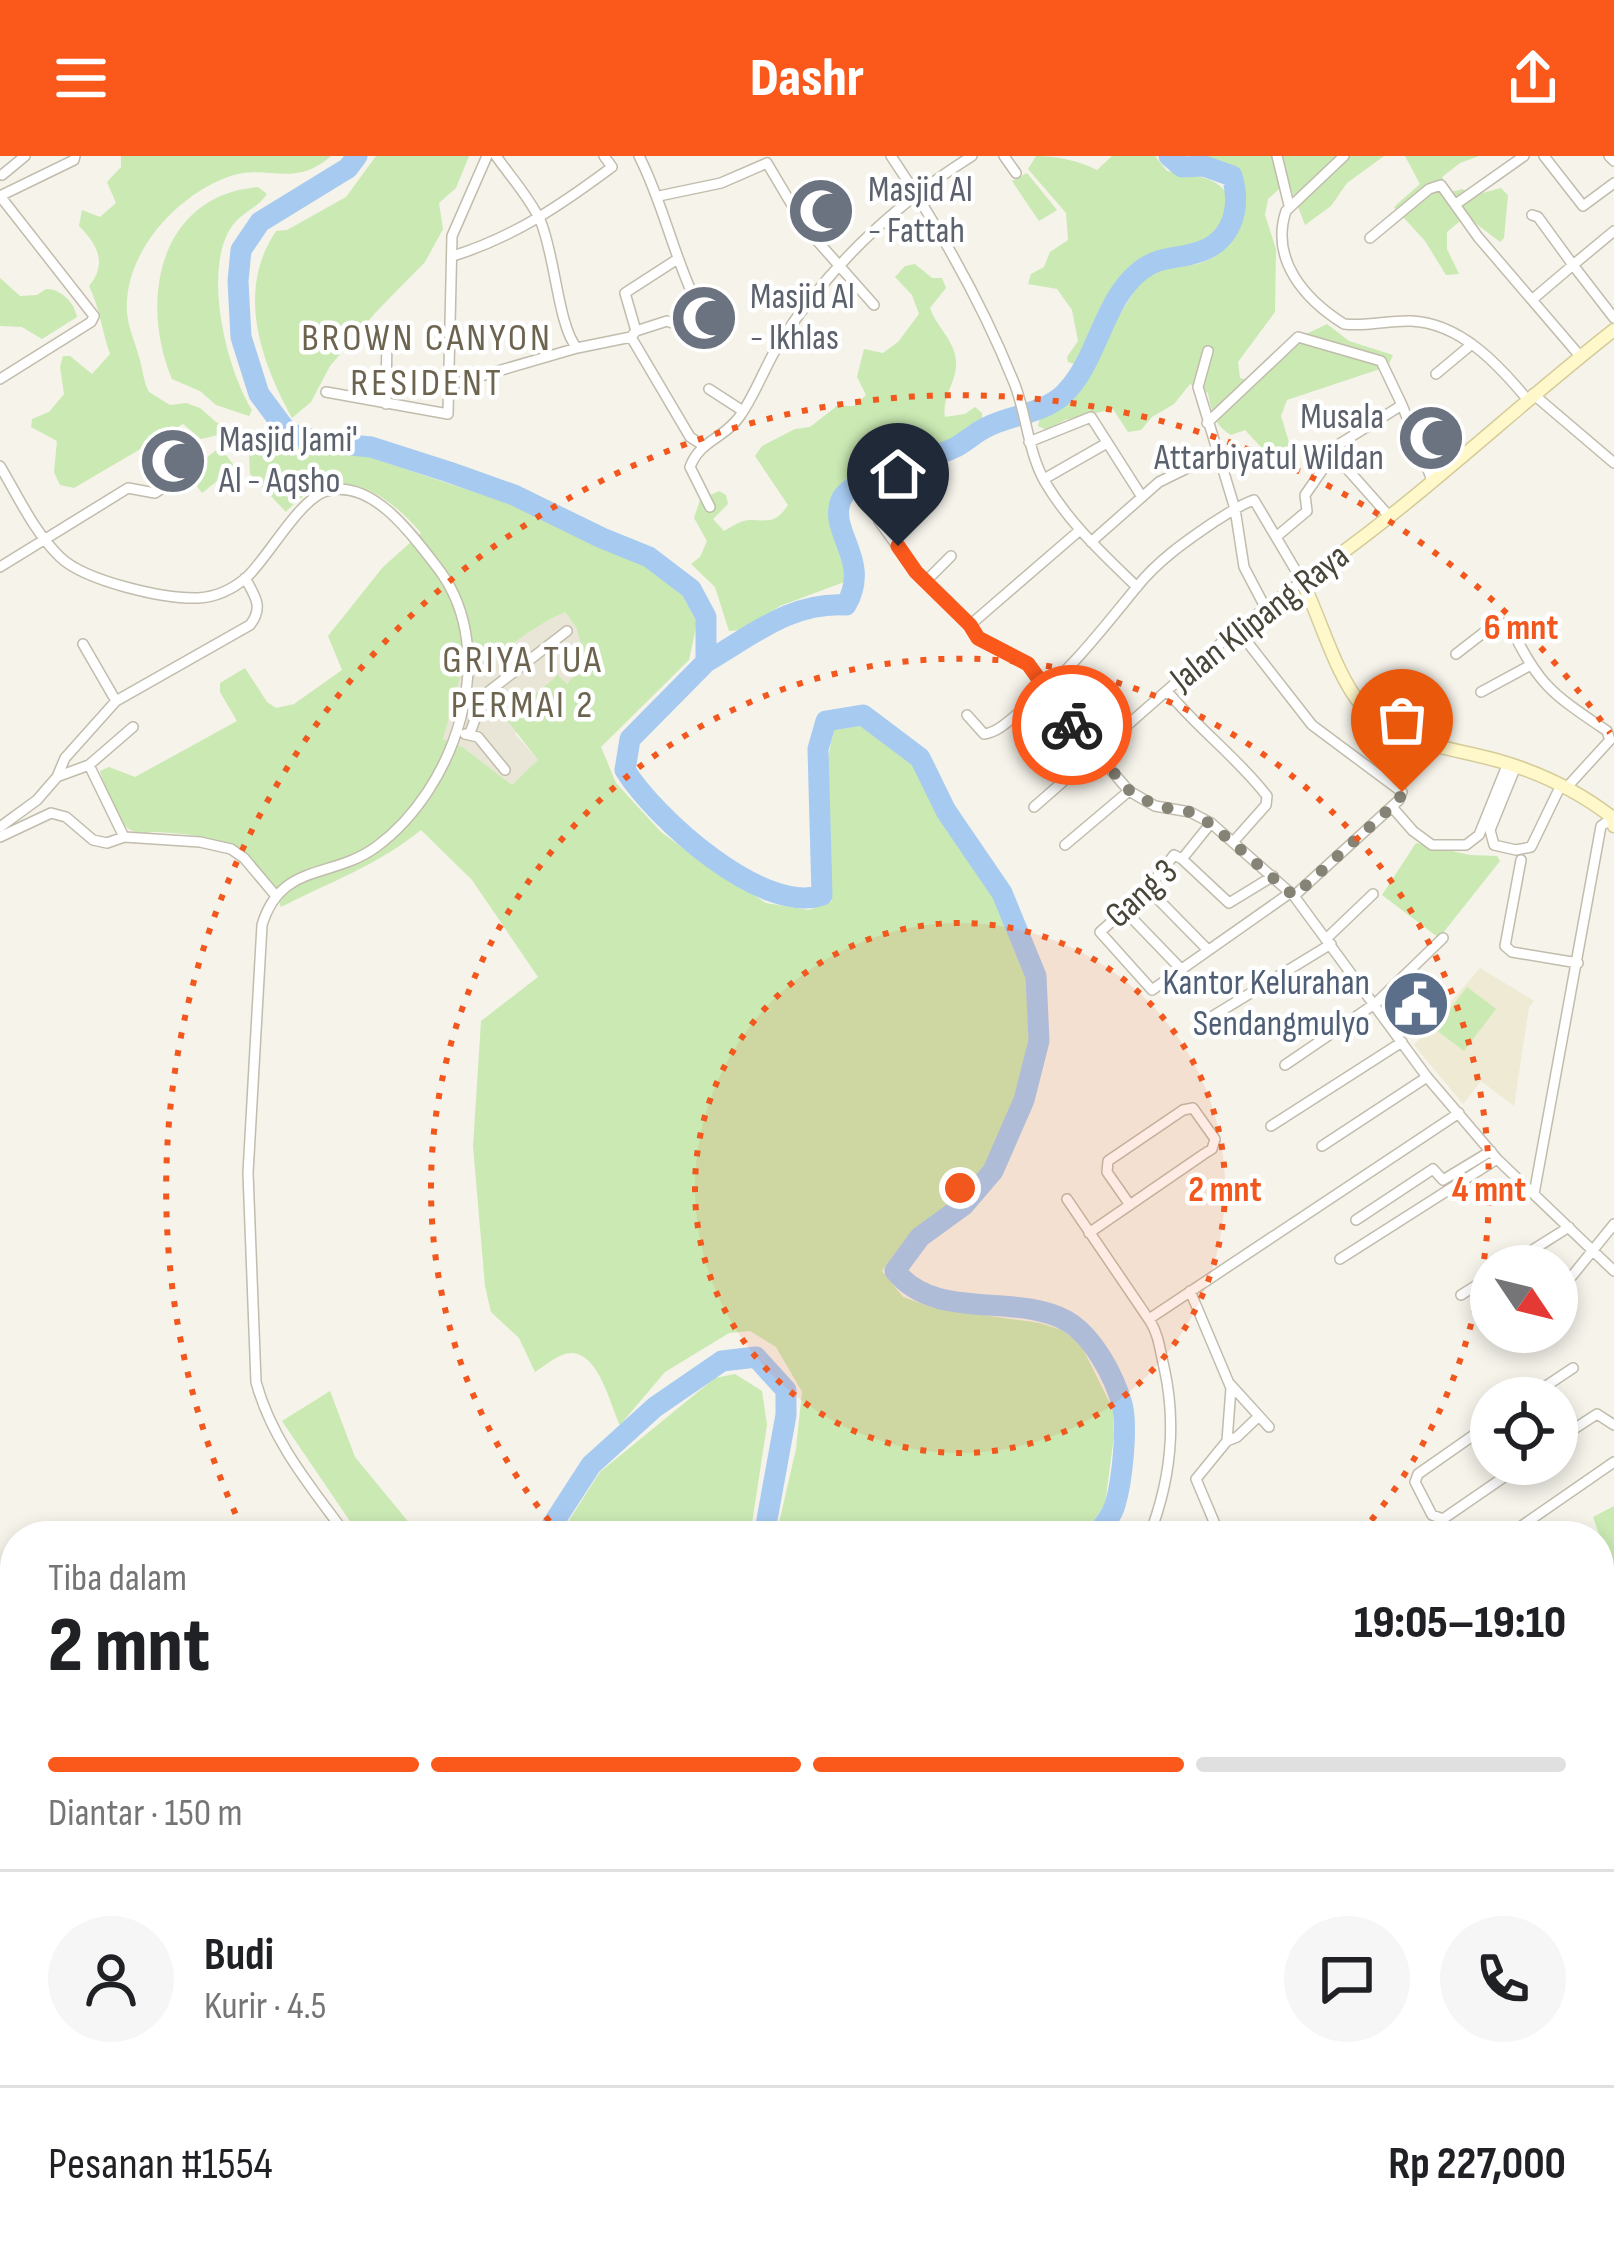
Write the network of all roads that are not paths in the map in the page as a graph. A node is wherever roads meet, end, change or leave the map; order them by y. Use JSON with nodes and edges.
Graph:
{"nodes":[{"id":1,"x":26,"y":156,"type":"edge"},
{"id":2,"x":75,"y":156,"type":"edge"},
{"id":3,"x":491,"y":156,"type":"edge"},
{"id":4,"x":604,"y":156,"type":"edge"},
{"id":5,"x":622,"y":156,"type":"edge"},
{"id":6,"x":639,"y":156,"type":"edge"},
{"id":7,"x":891,"y":156,"type":"edge"},
{"id":8,"x":972,"y":156,"type":"edge"},
{"id":9,"x":1004,"y":156,"type":"edge"},
{"id":10,"x":1277,"y":156,"type":"edge"},
{"id":11,"x":1344,"y":156,"type":"edge"},
{"id":12,"x":1524,"y":156,"type":"edge"},
{"id":13,"x":1544,"y":156,"type":"edge"},
{"id":14,"x":764,"y":160,"type":"edge"},
{"id":15,"x":612,"y":167,"type":"junction"},
{"id":16,"x":1016,"y":172,"type":"dead end"},
{"id":17,"x":0,"y":175,"type":"edge"},
{"id":18,"x":1614,"y":183,"type":"edge"},
{"id":19,"x":916,"y":193,"type":"junction"},
{"id":20,"x":0,"y":196,"type":"edge"},
{"id":21,"x":659,"y":196,"type":"junction"},
{"id":22,"x":1456,"y":204,"type":"junction"},
{"id":23,"x":1289,"y":205,"type":"junction"},
{"id":24,"x":1532,"y":215,"type":"dead end"},
{"id":25,"x":540,"y":219,"type":"junction"},
{"id":26,"x":1614,"y":231,"type":"edge"},
{"id":27,"x":1370,"y":238,"type":"dead end"},
{"id":28,"x":453,"y":256,"type":"junction"},
{"id":29,"x":676,"y":260,"type":"junction"},
{"id":30,"x":841,"y":263,"type":"junction"},
{"id":31,"x":1573,"y":265,"type":"junction"},
{"id":32,"x":1533,"y":299,"type":"junction"},
{"id":33,"x":696,"y":302,"type":"dead end"},
{"id":34,"x":874,"y":305,"type":"dead end"},
{"id":35,"x":1614,"y":318,"type":"edge"},
{"id":36,"x":675,"y":324,"type":"dead end"},
{"id":37,"x":387,"y":330,"type":"dead end"},
{"id":38,"x":1614,"y":330,"type":"edge"},
{"id":39,"x":634,"y":334,"type":"junction"},
{"id":40,"x":1472,"y":344,"type":"junction"},
{"id":41,"x":577,"y":348,"type":"junction"},
{"id":42,"x":1208,"y":351,"type":"dead end"},
{"id":43,"x":1580,"y":356,"type":"junction"},
{"id":44,"x":1436,"y":374,"type":"dead end"},
{"id":45,"x":0,"y":379,"type":"edge"},
{"id":46,"x":450,"y":385,"type":"junction"},
{"id":47,"x":709,"y":388,"type":"dead end"},
{"id":48,"x":326,"y":392,"type":"dead end"},
{"id":49,"x":1530,"y":396,"type":"junction"},
{"id":50,"x":386,"y":404,"type":"junction"},
{"id":51,"x":1402,"y":405,"type":"junction"},
{"id":52,"x":743,"y":411,"type":"junction"},
{"id":53,"x":1208,"y":423,"type":"junction"},
{"id":54,"x":1029,"y":442,"type":"junction"},
{"id":55,"x":1614,"y":442,"type":"edge"},
{"id":56,"x":1108,"y":443,"type":"junction"},
{"id":57,"x":700,"y":445,"type":"junction"},
{"id":58,"x":1603,"y":452,"type":"junction"},
{"id":59,"x":1333,"y":453,"type":"junction"},
{"id":60,"x":1216,"y":454,"type":"junction"},
{"id":61,"x":1614,"y":463,"type":"edge"},
{"id":62,"x":0,"y":466,"type":"edge"},
{"id":63,"x":181,"y":476,"type":"dead end"},
{"id":64,"x":1044,"y":479,"type":"junction"},
{"id":65,"x":1432,"y":480,"type":"junction"},
{"id":66,"x":1142,"y":497,"type":"junction"},
{"id":67,"x":710,"y":507,"type":"dead end"},
{"id":68,"x":1235,"y":509,"type":"junction"},
{"id":69,"x":1389,"y":516,"type":"junction"},
{"id":70,"x":879,"y":520,"type":"dead end"},
{"id":71,"x":1080,"y":530,"type":"junction"},
{"id":72,"x":43,"y":537,"type":"junction"},
{"id":73,"x":1276,"y":537,"type":"junction"},
{"id":74,"x":1091,"y":542,"type":"junction"},
{"id":75,"x":951,"y":556,"type":"dead end"},
{"id":76,"x":0,"y":566,"type":"edge"},
{"id":77,"x":245,"y":578,"type":"junction"},
{"id":78,"x":925,"y":581,"type":"junction"},
{"id":79,"x":1302,"y":581,"type":"junction"},
{"id":80,"x":1137,"y":587,"type":"junction"},
{"id":81,"x":1265,"y":607,"type":"junction"},
{"id":82,"x":970,"y":625,"type":"junction"},
{"id":83,"x":1237,"y":629,"type":"junction"},
{"id":84,"x":567,"y":631,"type":"dead end"},
{"id":85,"x":83,"y":644,"type":"dead end"},
{"id":86,"x":1456,"y":654,"type":"dead end"},
{"id":87,"x":1529,"y":666,"type":"junction"},
{"id":88,"x":1167,"y":691,"type":"junction"},
{"id":89,"x":1481,"y":692,"type":"dead end"},
{"id":90,"x":1045,"y":693,"type":"junction"},
{"id":91,"x":116,"y":701,"type":"junction"},
{"id":92,"x":968,"y":715,"type":"dead end"},
{"id":93,"x":133,"y":727,"type":"dead end"},
{"id":94,"x":470,"y":734,"type":"junction"},
{"id":95,"x":454,"y":736,"type":"junction"},
{"id":96,"x":1094,"y":751,"type":"junction"},
{"id":97,"x":88,"y":765,"type":"junction"},
{"id":98,"x":1512,"y":765,"type":"junction"},
{"id":99,"x":505,"y":770,"type":"dead end"},
{"id":100,"x":57,"y":777,"type":"junction"},
{"id":101,"x":1564,"y":786,"type":"junction"},
{"id":102,"x":1129,"y":790,"type":"junction"},
{"id":103,"x":1034,"y":807,"type":"dead end"},
{"id":104,"x":1392,"y":807,"type":"junction"},
{"id":105,"x":1614,"y":820,"type":"edge"},
{"id":106,"x":1211,"y":824,"type":"junction"},
{"id":107,"x":0,"y":827,"type":"edge"},
{"id":108,"x":0,"y":837,"type":"edge"},
{"id":109,"x":124,"y":837,"type":"junction"},
{"id":110,"x":1234,"y":841,"type":"junction"},
{"id":111,"x":1065,"y":845,"type":"dead end"},
{"id":112,"x":1182,"y":859,"type":"junction"},
{"id":113,"x":1521,"y":860,"type":"dead end"},
{"id":114,"x":1273,"y":876,"type":"junction"},
{"id":115,"x":1148,"y":889,"type":"junction"},
{"id":116,"x":1373,"y":893,"type":"dead end"},
{"id":117,"x":1292,"y":894,"type":"junction"},
{"id":118,"x":275,"y":896,"type":"junction"},
{"id":119,"x":1125,"y":910,"type":"junction"},
{"id":120,"x":1443,"y":938,"type":"dead end"},
{"id":121,"x":1329,"y":941,"type":"junction"},
{"id":122,"x":1208,"y":950,"type":"junction"},
{"id":123,"x":1578,"y":963,"type":"junction"},
{"id":124,"x":1181,"y":970,"type":"junction"},
{"id":125,"x":1376,"y":1004,"type":"junction"},
{"id":126,"x":1203,"y":1022,"type":"dead end"},
{"id":127,"x":1402,"y":1042,"type":"junction"},
{"id":128,"x":1285,"y":1065,"type":"dead end"},
{"id":129,"x":1427,"y":1076,"type":"junction"},
{"id":130,"x":1459,"y":1113,"type":"junction"},
{"id":131,"x":1271,"y":1126,"type":"dead end"},
{"id":132,"x":1322,"y":1146,"type":"dead end"},
{"id":133,"x":1494,"y":1155,"type":"junction"},
{"id":134,"x":1534,"y":1194,"type":"junction"},
{"id":135,"x":1066,"y":1198,"type":"dead end"},
{"id":136,"x":1130,"y":1205,"type":"junction"},
{"id":137,"x":1356,"y":1220,"type":"dead end"},
{"id":138,"x":1614,"y":1224,"type":"edge"},
{"id":139,"x":1569,"y":1227,"type":"junction"},
{"id":140,"x":1089,"y":1233,"type":"junction"},
{"id":141,"x":1540,"y":1245,"type":"edge"},
{"id":142,"x":1594,"y":1251,"type":"junction"},
{"id":143,"x":1340,"y":1259,"type":"dead end"},
{"id":144,"x":1578,"y":1267,"type":"edge"},
{"id":145,"x":1614,"y":1271,"type":"edge"},
{"id":146,"x":1470,"y":1289,"type":"edge"},
{"id":147,"x":1190,"y":1291,"type":"junction"},
{"id":148,"x":1461,"y":1295,"type":"dead end"},
{"id":149,"x":1149,"y":1319,"type":"junction"},
{"id":150,"x":1573,"y":1369,"type":"dead end"},
{"id":151,"x":1560,"y":1377,"type":"edge"},
{"id":152,"x":1230,"y":1384,"type":"junction"},
{"id":153,"x":1259,"y":1416,"type":"junction"},
{"id":154,"x":1614,"y":1425,"type":"edge"},
{"id":155,"x":1269,"y":1427,"type":"dead end"},
{"id":156,"x":1578,"y":1427,"type":"edge"},
{"id":157,"x":1470,"y":1438,"type":"edge"},
{"id":158,"x":1227,"y":1441,"type":"junction"},
{"id":159,"x":1614,"y":1462,"type":"edge"},
{"id":160,"x":1491,"y":1485,"type":"edge"},
{"id":161,"x":336,"y":1521,"type":"edge"},
{"id":162,"x":1155,"y":1521,"type":"edge"},
{"id":163,"x":1214,"y":1521,"type":"edge"},
{"id":164,"x":1435,"y":1521,"type":"edge"},
{"id":165,"x":1439,"y":1521,"type":"edge"},
{"id":166,"x":1529,"y":1521,"type":"edge"}],
"edges":[{"from":1,"to":17,"type":"street"},
{"from":2,"to":20,"type":"street"},
{"from":3,"to":25,"type":"street"},
{"from":3,"to":28,"type":"street"},
{"from":4,"to":15,"type":"street"},
{"from":5,"to":15,"type":"street"},
{"from":6,"to":21,"type":"street"},
{"from":7,"to":19,"type":"street"},
{"from":8,"to":19,"type":"street"},
{"from":9,"to":16,"type":"street"},
{"from":10,"to":23,"type":"street"},
{"from":11,"to":23,"type":"street"},
{"from":12,"to":22,"type":"street"},
{"from":13,"to":18,"type":"street"},
{"from":14,"to":21,"type":"street"},
{"from":14,"to":30,"type":"street"},
{"from":15,"to":25,"type":"street"},
{"from":19,"to":30,"type":"street"},
{"from":19,"to":54,"type":"street"},
{"from":20,"to":45,"type":"street"},
{"from":21,"to":29,"type":"street"},
{"from":22,"to":27,"type":"street"},
{"from":22,"to":32,"type":"street"},
{"from":23,"to":40,"type":"street"},
{"from":24,"to":31,"type":"street"},
{"from":25,"to":28,"type":"street"},
{"from":25,"to":41,"type":"street"},
{"from":26,"to":31,"type":"street"},
{"from":28,"to":46,"type":"street"},
{"from":29,"to":33,"type":"street"},
{"from":29,"to":39,"type":"street"},
{"from":30,"to":34,"type":"street"},
{"from":30,"to":52,"type":"street"},
{"from":31,"to":32,"type":"street"},
{"from":31,"to":35,"type":"street"},
{"from":32,"to":43,"type":"street"},
{"from":36,"to":39,"type":"street"},
{"from":37,"to":50,"type":"street"},
{"from":38,"to":43,"type":"main road","name":"Jalan Klipang Raya"},
{"from":39,"to":41,"type":"street"},
{"from":39,"to":57,"type":"street"},
{"from":40,"to":44,"type":"street"},
{"from":40,"to":49,"type":"street"},
{"from":41,"to":46,"type":"street"},
{"from":42,"to":53,"type":"street"},
{"from":43,"to":49,"type":"main road","name":"Jalan Klipang Raya"},
{"from":46,"to":50,"type":"street"},
{"from":47,"to":52,"type":"street"},
{"from":48,"to":50,"type":"street"},
{"from":49,"to":58,"type":"street"},
{"from":49,"to":65,"type":"main road","name":"Jalan Klipang Raya"},
{"from":51,"to":53,"type":"street"},
{"from":51,"to":59,"type":"street"},
{"from":51,"to":65,"type":"street"},
{"from":52,"to":57,"type":"street"},
{"from":53,"to":60,"type":"street"},
{"from":54,"to":56,"type":"street"},
{"from":54,"to":64,"type":"street"},
{"from":55,"to":58,"type":"street"},
{"from":56,"to":64,"type":"street"},
{"from":56,"to":66,"type":"street"},
{"from":57,"to":67,"type":"street"},
{"from":58,"to":61,"type":"street"},
{"from":59,"to":69,"type":"street"},
{"from":59,"to":73,"type":"street"},
{"from":60,"to":66,"type":"street"},
{"from":60,"to":68,"type":"street"},
{"from":62,"to":72,"type":"street"},
{"from":63,"to":72,"type":"street"},
{"from":64,"to":71,"type":"street"},
{"from":65,"to":69,"type":"main road","name":"Jalan Klipang Raya"},
{"from":66,"to":74,"type":"street"},
{"from":68,"to":73,"type":"street"},
{"from":68,"to":80,"type":"street"},
{"from":68,"to":81,"type":"street"},
{"from":69,"to":79,"type":"main road","name":"Jalan Klipang Raya"},
{"from":70,"to":78,"type":"street"},
{"from":71,"to":74,"type":"street"},
{"from":71,"to":82,"type":"street"},
{"from":72,"to":76,"type":"street"},
{"from":72,"to":77,"type":"street"},
{"from":73,"to":79,"type":"street"},
{"from":74,"to":80,"type":"street"},
{"from":75,"to":78,"type":"street"},
{"from":77,"to":91,"type":"street"},
{"from":77,"to":95,"type":"street"},
{"from":78,"to":82,"type":"street"},
{"from":79,"to":81,"type":"street","name":"Jalan Klipang Raya"},
{"from":79,"to":98,"type":"main road"},
{"from":80,"to":90,"type":"street"},
{"from":81,"to":83,"type":"street","name":"Jalan Klipang Raya"},
{"from":82,"to":90,"type":"street"},
{"from":83,"to":88,"type":"street","name":"Jalan Klipang Raya"},
{"from":83,"to":104,"type":"street"},
{"from":84,"to":94,"type":"street"},
{"from":85,"to":91,"type":"street"},
{"from":86,"to":87,"type":"street"},
{"from":87,"to":89,"type":"street"},
{"from":87,"to":101,"type":"street"},
{"from":88,"to":96,"type":"street","name":"Jalan Klipang Raya"},
{"from":88,"to":110,"type":"street"},
{"from":90,"to":92,"type":"street"},
{"from":90,"to":96,"type":"street"},
{"from":91,"to":100,"type":"street"},
{"from":93,"to":97,"type":"street"},
{"from":94,"to":95,"type":"street"},
{"from":94,"to":99,"type":"street"},
{"from":95,"to":118,"type":"street"},
{"from":96,"to":102,"type":"street"},
{"from":96,"to":103,"type":"street","name":"Jalan Klipang Raya"},
{"from":97,"to":100,"type":"street"},
{"from":97,"to":109,"type":"street"},
{"from":98,"to":101,"type":"main road"},
{"from":98,"to":101,"type":"street"},
{"from":98,"to":104,"type":"street"},
{"from":100,"to":107,"type":"street"},
{"from":101,"to":105,"type":"main road"},
{"from":102,"to":106,"type":"street"},
{"from":102,"to":111,"type":"street"},
{"from":104,"to":117,"type":"street"},
{"from":105,"to":123,"type":"street"},
{"from":106,"to":110,"type":"street"},
{"from":106,"to":112,"type":"street","name":"Gang 3"},
{"from":108,"to":109,"type":"street"},
{"from":109,"to":118,"type":"street"},
{"from":110,"to":114,"type":"street"},
{"from":112,"to":114,"type":"street"},
{"from":112,"to":115,"type":"street","name":"Gang 3"},
{"from":113,"to":123,"type":"street"},
{"from":114,"to":117,"type":"street"},
{"from":115,"to":119,"type":"street","name":"Gang 3"},
{"from":115,"to":122,"type":"street"},
{"from":116,"to":121,"type":"street"},
{"from":117,"to":121,"type":"street"},
{"from":117,"to":122,"type":"street"},
{"from":118,"to":161,"type":"street"},
{"from":119,"to":124,"type":"street"},
{"from":119,"to":124,"type":"street","name":"Gang 3"},
{"from":120,"to":125,"type":"street"},
{"from":121,"to":125,"type":"street"},
{"from":121,"to":126,"type":"street"},
{"from":122,"to":124,"type":"street"},
{"from":123,"to":134,"type":"street"},
{"from":125,"to":127,"type":"street"},
{"from":125,"to":128,"type":"street"},
{"from":127,"to":129,"type":"street"},
{"from":127,"to":131,"type":"street"},
{"from":129,"to":130,"type":"street"},
{"from":129,"to":132,"type":"street"},
{"from":130,"to":133,"type":"street"},
{"from":130,"to":147,"type":"street"},
{"from":133,"to":134,"type":"street"},
{"from":133,"to":137,"type":"street"},
{"from":133,"to":143,"type":"street"},
{"from":134,"to":139,"type":"street"},
{"from":135,"to":140,"type":"street"},
{"from":136,"to":136,"type":"street"},
{"from":136,"to":140,"type":"street"},
{"from":138,"to":142,"type":"street"},
{"from":139,"to":141,"type":"street"},
{"from":139,"to":142,"type":"street"},
{"from":140,"to":149,"type":"street"},
{"from":142,"to":144,"type":"street"},
{"from":142,"to":145,"type":"street"},
{"from":146,"to":148,"type":"street"},
{"from":147,"to":149,"type":"street"},
{"from":147,"to":152,"type":"street"},
{"from":149,"to":162,"type":"street"},
{"from":150,"to":151,"type":"street"},
{"from":152,"to":153,"type":"street"},
{"from":152,"to":158,"type":"street"},
{"from":153,"to":155,"type":"street"},
{"from":153,"to":158,"type":"street"},
{"from":154,"to":156,"type":"street"},
{"from":157,"to":164,"type":"street"},
{"from":158,"to":163,"type":"street"},
{"from":159,"to":166,"type":"street"},
{"from":160,"to":165,"type":"street"}]}
